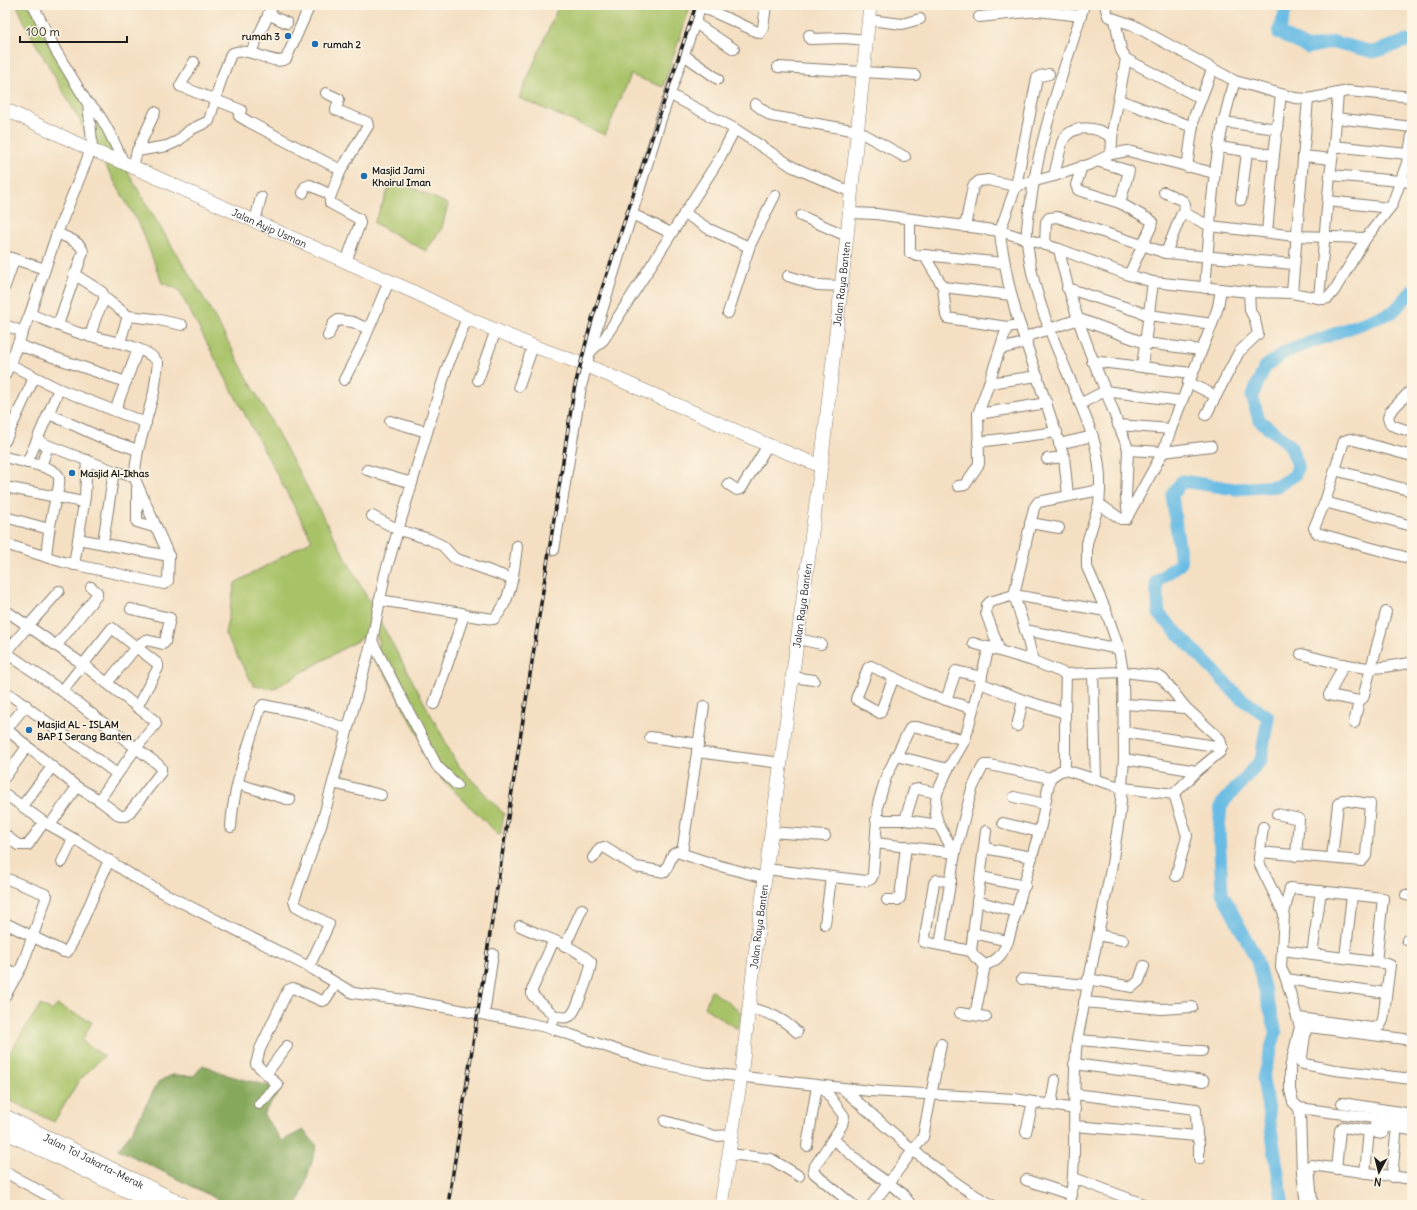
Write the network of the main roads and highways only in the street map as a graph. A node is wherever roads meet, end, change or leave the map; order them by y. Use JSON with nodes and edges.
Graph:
{"nodes":[{"id":1,"x":870,"y":5,"type":"edge"},
{"id":2,"x":5,"y":109,"type":"edge"},
{"id":3,"x":821,"y":466,"type":"junction"},
{"id":4,"x":5,"y":1117,"type":"edge"},
{"id":5,"x":5,"y":1130,"type":"edge"},
{"id":6,"x":158,"y":1205,"type":"edge"},
{"id":7,"x":183,"y":1205,"type":"edge"},
{"id":8,"x":722,"y":1205,"type":"edge"}],
"edges":[{"from":1,"to":3,"type":"main road","name":"Jalan Raya Banten"},
{"from":2,"to":3,"type":"main road","name":"Jalan Ayip Usman"},
{"from":3,"to":8,"type":"main road","name":"Jalan Raya Banten"},
{"from":4,"to":7,"type":"highway","name":"Jalan Tol Jakarta–Merak"},
{"from":5,"to":6,"type":"highway","name":"Jalan Tol Jakarta–Merak"}]}
